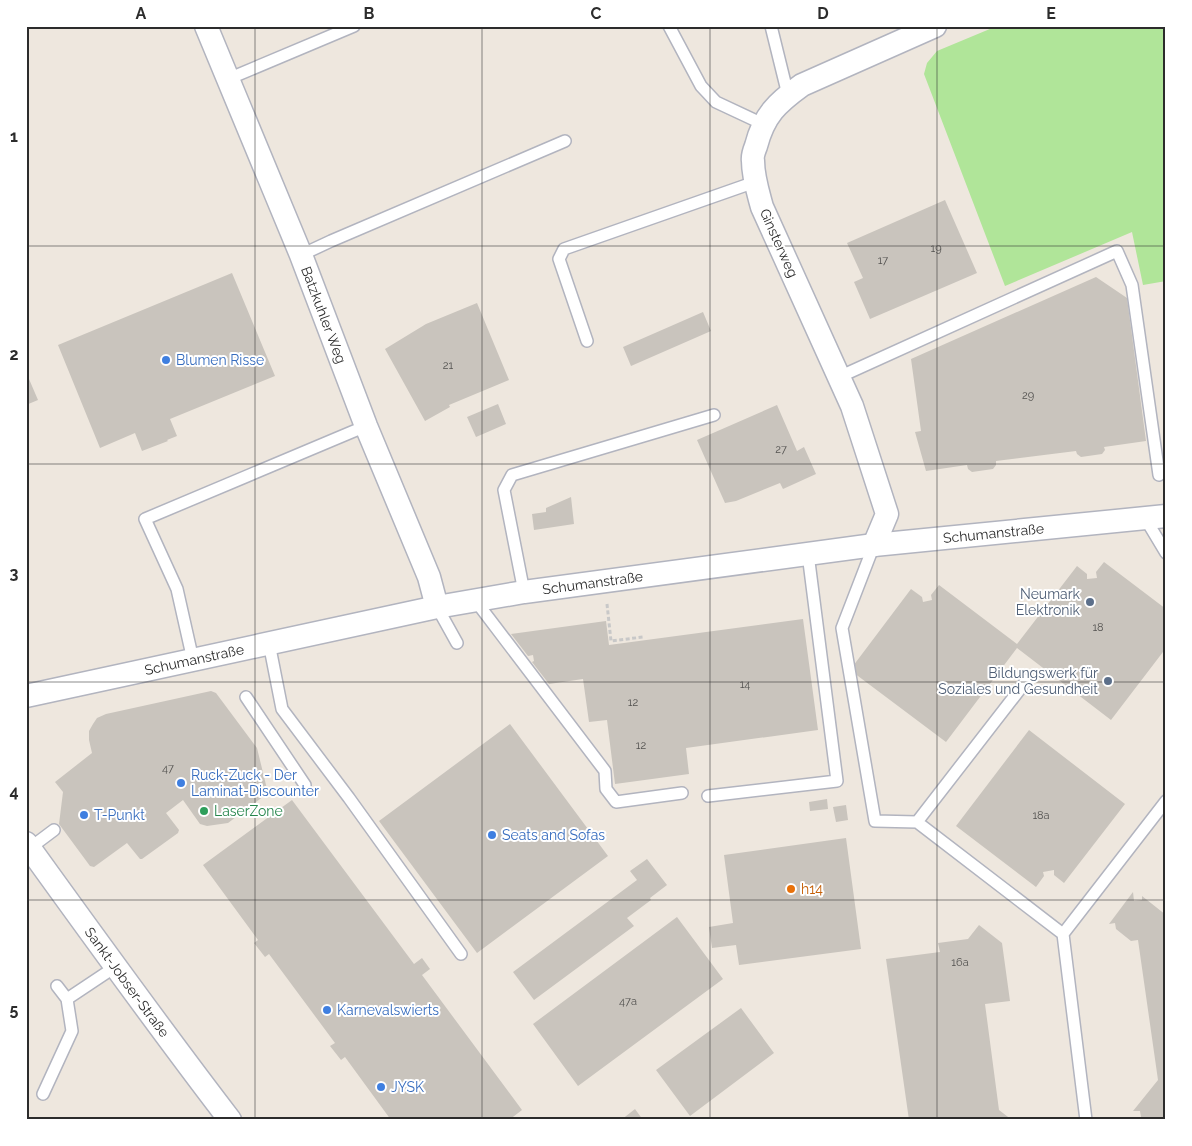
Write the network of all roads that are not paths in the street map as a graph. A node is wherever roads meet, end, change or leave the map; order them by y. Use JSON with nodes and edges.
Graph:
{"nodes":[{"id":1,"x":206,"y":26,"type":"edge"},
{"id":2,"x":354,"y":26,"type":"edge"},
{"id":3,"x":669,"y":26,"type":"edge"},
{"id":4,"x":771,"y":26,"type":"edge"},
{"id":5,"x":935,"y":26,"type":"edge"},
{"id":6,"x":228,"y":79,"type":"junction"},
{"id":7,"x":788,"y":95,"type":"junction"},
{"id":8,"x":763,"y":124,"type":"junction"},
{"id":9,"x":565,"y":141,"type":"dead end"},
{"id":10,"x":755,"y":182,"type":"junction"},
{"id":11,"x":301,"y":255,"type":"junction"},
{"id":12,"x":587,"y":341,"type":"dead end"},
{"id":13,"x":839,"y":377,"type":"junction"},
{"id":14,"x":714,"y":415,"type":"dead end"},
{"id":15,"x":366,"y":426,"type":"junction"},
{"id":16,"x":1159,"y":475,"type":"dead end"},
{"id":17,"x":1156,"y":517,"type":"edge"},
{"id":18,"x":874,"y":545,"type":"junction"},
{"id":19,"x":1166,"y":553,"type":"edge"},
{"id":20,"x":808,"y":554,"type":"junction"},
{"id":21,"x":524,"y":592,"type":"junction"},
{"id":22,"x":475,"y":600,"type":"junction"},
{"id":23,"x":437,"y":607,"type":"junction"},
{"id":24,"x":269,"y":643,"type":"junction"},
{"id":25,"x":457,"y":643,"type":"dead end"},
{"id":26,"x":193,"y":660,"type":"junction"},
{"id":27,"x":1027,"y":680,"type":"dead end"},
{"id":28,"x":26,"y":696,"type":"edge"},
{"id":29,"x":246,"y":697,"type":"dead end"},
{"id":30,"x":305,"y":785,"type":"dead end"},
{"id":31,"x":682,"y":793,"type":"dead end"},
{"id":32,"x":708,"y":796,"type":"dead end"},
{"id":33,"x":1166,"y":802,"type":"edge"},
{"id":34,"x":917,"y":822,"type":"junction"},
{"id":35,"x":54,"y":830,"type":"dead end"},
{"id":36,"x":28,"y":846,"type":"edge"},
{"id":37,"x":1064,"y":934,"type":"junction"},
{"id":38,"x":461,"y":954,"type":"dead end"},
{"id":39,"x":115,"y":967,"type":"junction"},
{"id":40,"x":57,"y":986,"type":"dead end"},
{"id":41,"x":67,"y":999,"type":"junction"},
{"id":42,"x":43,"y":1094,"type":"dead end"},
{"id":43,"x":230,"y":1120,"type":"edge"},
{"id":44,"x":1086,"y":1120,"type":"edge"}],
"edges":[{"from":1,"to":6,"type":"street","name":"Batzkuhler Weg"},
{"from":2,"to":6,"type":"lane"},
{"from":3,"to":8,"type":"lane"},
{"from":4,"to":7,"type":"lane"},
{"from":5,"to":7,"type":"street","name":"Ginsterweg"},
{"from":6,"to":11,"type":"street","name":"Batzkuhler Weg"},
{"from":7,"to":8,"type":"street","name":"Ginsterweg"},
{"from":8,"to":10,"type":"street","name":"Ginsterweg"},
{"from":9,"to":11,"type":"lane"},
{"from":10,"to":12,"type":"lane"},
{"from":10,"to":13,"type":"street","name":"Ginsterweg"},
{"from":11,"to":15,"type":"street","name":"Batzkuhler Weg"},
{"from":13,"to":16,"type":"lane"},
{"from":13,"to":18,"type":"street","name":"Ginsterweg"},
{"from":14,"to":21,"type":"lane"},
{"from":15,"to":23,"type":"street","name":"Batzkuhler Weg"},
{"from":15,"to":26,"type":"lane"},
{"from":17,"to":18,"type":"street","name":"Schumanstraße"},
{"from":17,"to":19,"type":"lane"},
{"from":18,"to":20,"type":"street","name":"Schumanstraße"},
{"from":18,"to":34,"type":"lane"},
{"from":20,"to":21,"type":"street","name":"Schumanstraße"},
{"from":20,"to":32,"type":"lane"},
{"from":21,"to":22,"type":"street","name":"Schumanstraße"},
{"from":22,"to":23,"type":"street","name":"Schumanstraße"},
{"from":22,"to":31,"type":"lane"},
{"from":23,"to":24,"type":"street","name":"Schumanstraße"},
{"from":23,"to":25,"type":"lane"},
{"from":24,"to":26,"type":"street","name":"Schumanstraße"},
{"from":24,"to":38,"type":"lane"},
{"from":26,"to":28,"type":"street","name":"Schumanstraße"},
{"from":27,"to":34,"type":"lane"},
{"from":29,"to":30,"type":"lane"},
{"from":33,"to":37,"type":"lane"},
{"from":34,"to":37,"type":"lane"},
{"from":35,"to":36,"type":"lane"},
{"from":36,"to":39,"type":"street","name":"Sankt-Jobser-Straße"},
{"from":37,"to":44,"type":"lane"},
{"from":39,"to":41,"type":"lane"},
{"from":39,"to":43,"type":"street","name":"Sankt-Jobser-Straße"},
{"from":40,"to":41,"type":"lane"},
{"from":41,"to":42,"type":"lane"}]}
